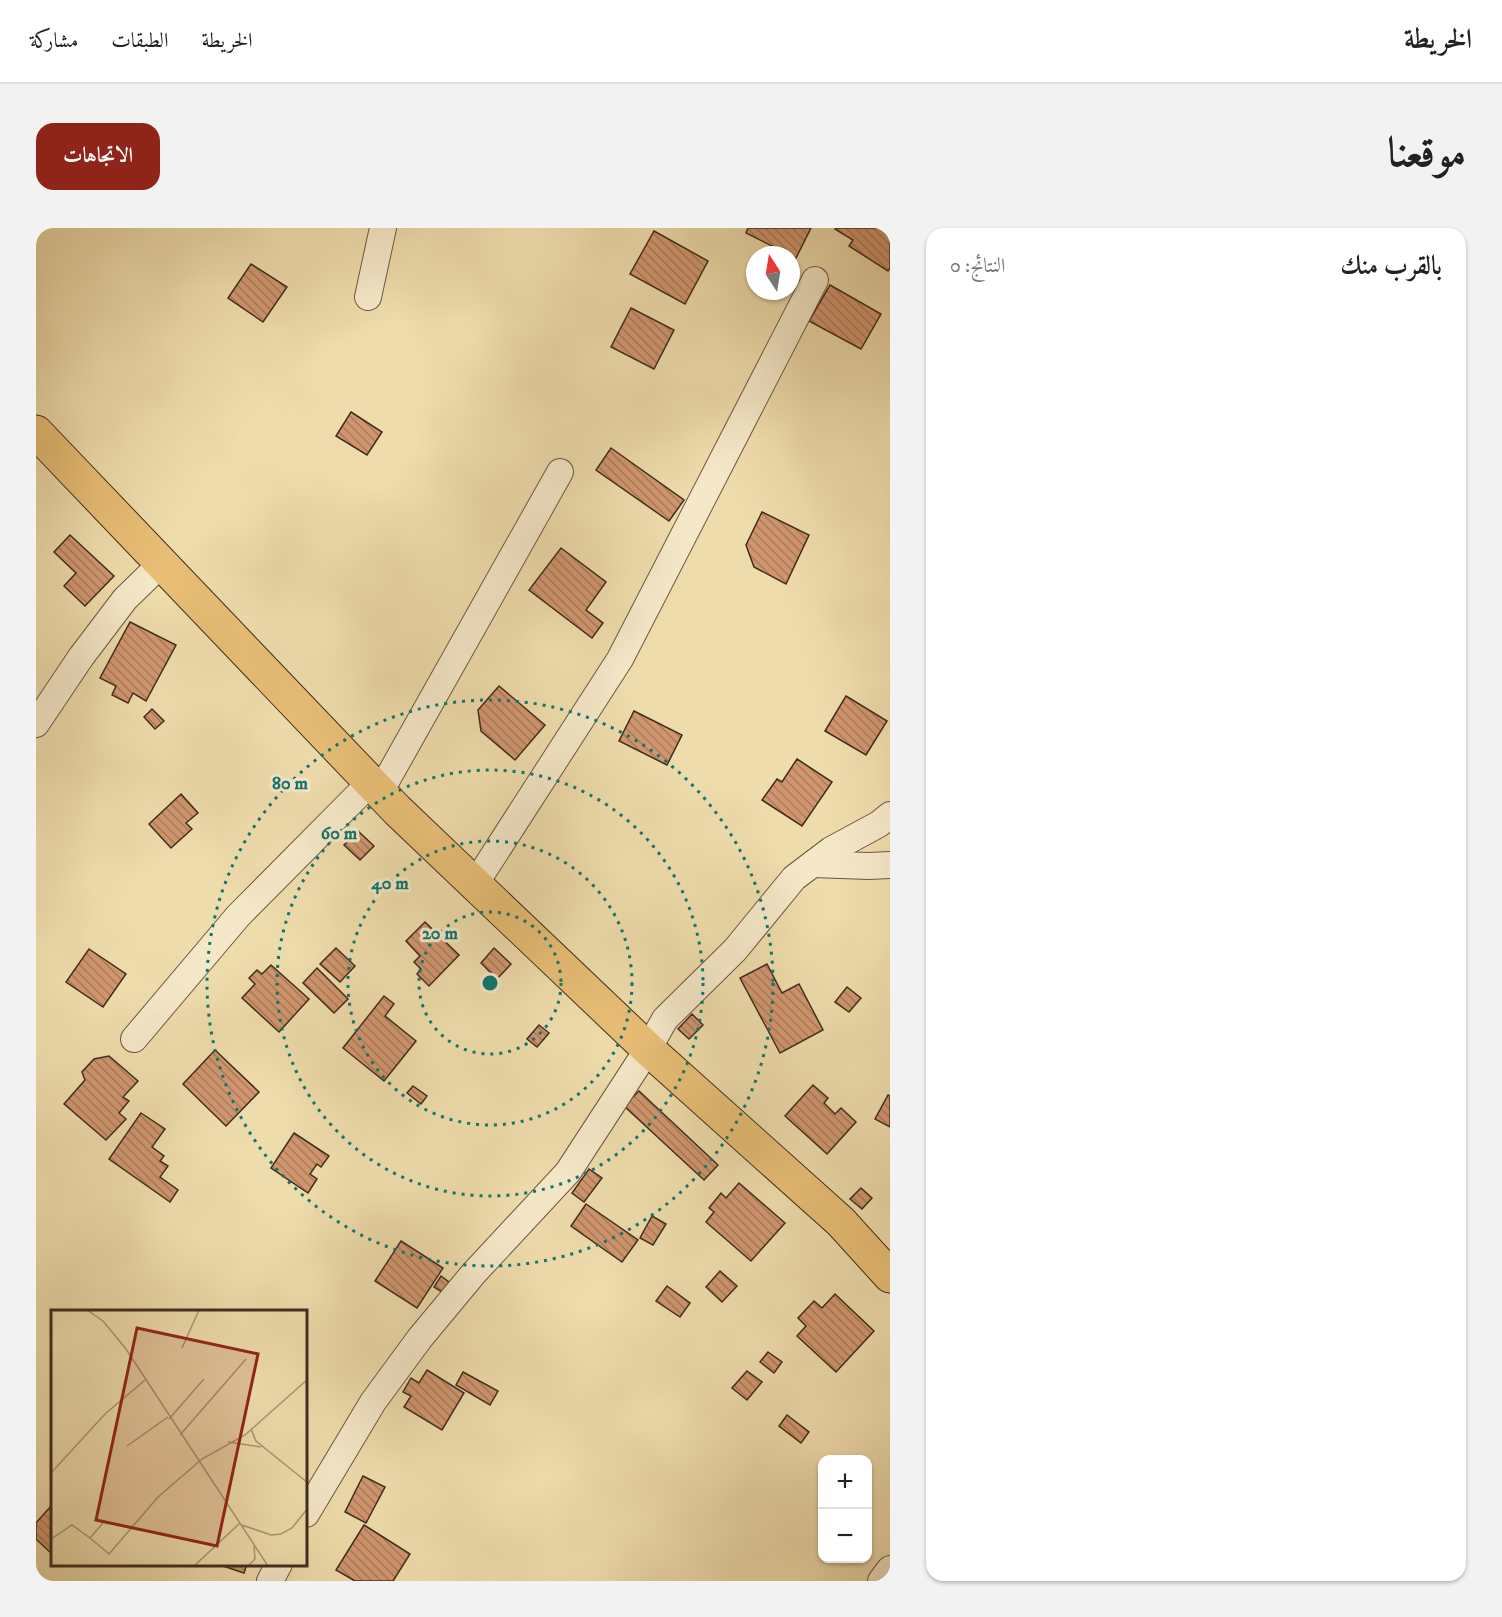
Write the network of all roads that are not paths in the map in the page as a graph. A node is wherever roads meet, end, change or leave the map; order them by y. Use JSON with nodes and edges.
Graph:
{"nodes":[{"id":1,"x":383,"y":228,"type":"edge"},
{"id":2,"x":816,"y":280,"type":"dead end"},
{"id":3,"x":368,"y":297,"type":"dead end"},
{"id":4,"x":36,"y":432,"type":"edge"},
{"id":5,"x":560,"y":472,"type":"dead end"},
{"id":6,"x":162,"y":563,"type":"junction"},
{"id":7,"x":36,"y":724,"type":"edge"},
{"id":8,"x":376,"y":787,"type":"junction"},
{"id":9,"x":890,"y":815,"type":"edge"},
{"id":10,"x":813,"y":864,"type":"junction"},
{"id":11,"x":890,"y":865,"type":"edge"},
{"id":12,"x":475,"y":884,"type":"junction"},
{"id":13,"x":134,"y":1039,"type":"dead end"},
{"id":14,"x":648,"y":1049,"type":"junction"},
{"id":15,"x":890,"y":1276,"type":"edge"},
{"id":16,"x":308,"y":1511,"type":"edge"},
{"id":17,"x":278,"y":1566,"type":"edge"},
{"id":18,"x":890,"y":1569,"type":"edge"},
{"id":19,"x":270,"y":1581,"type":"edge"},
{"id":20,"x":881,"y":1581,"type":"edge"}],
"edges":[{"from":1,"to":3,"type":"street"},
{"from":2,"to":12,"type":"street"},
{"from":4,"to":6,"type":"highway"},
{"from":5,"to":8,"type":"street"},
{"from":6,"to":7,"type":"street"},
{"from":6,"to":8,"type":"highway"},
{"from":8,"to":12,"type":"highway"},
{"from":8,"to":13,"type":"street"},
{"from":9,"to":10,"type":"street"},
{"from":10,"to":11,"type":"street"},
{"from":10,"to":14,"type":"street"},
{"from":12,"to":14,"type":"highway"},
{"from":14,"to":15,"type":"highway"},
{"from":14,"to":16,"type":"street"},
{"from":17,"to":19,"type":"street"},
{"from":18,"to":20,"type":"street"}]}
